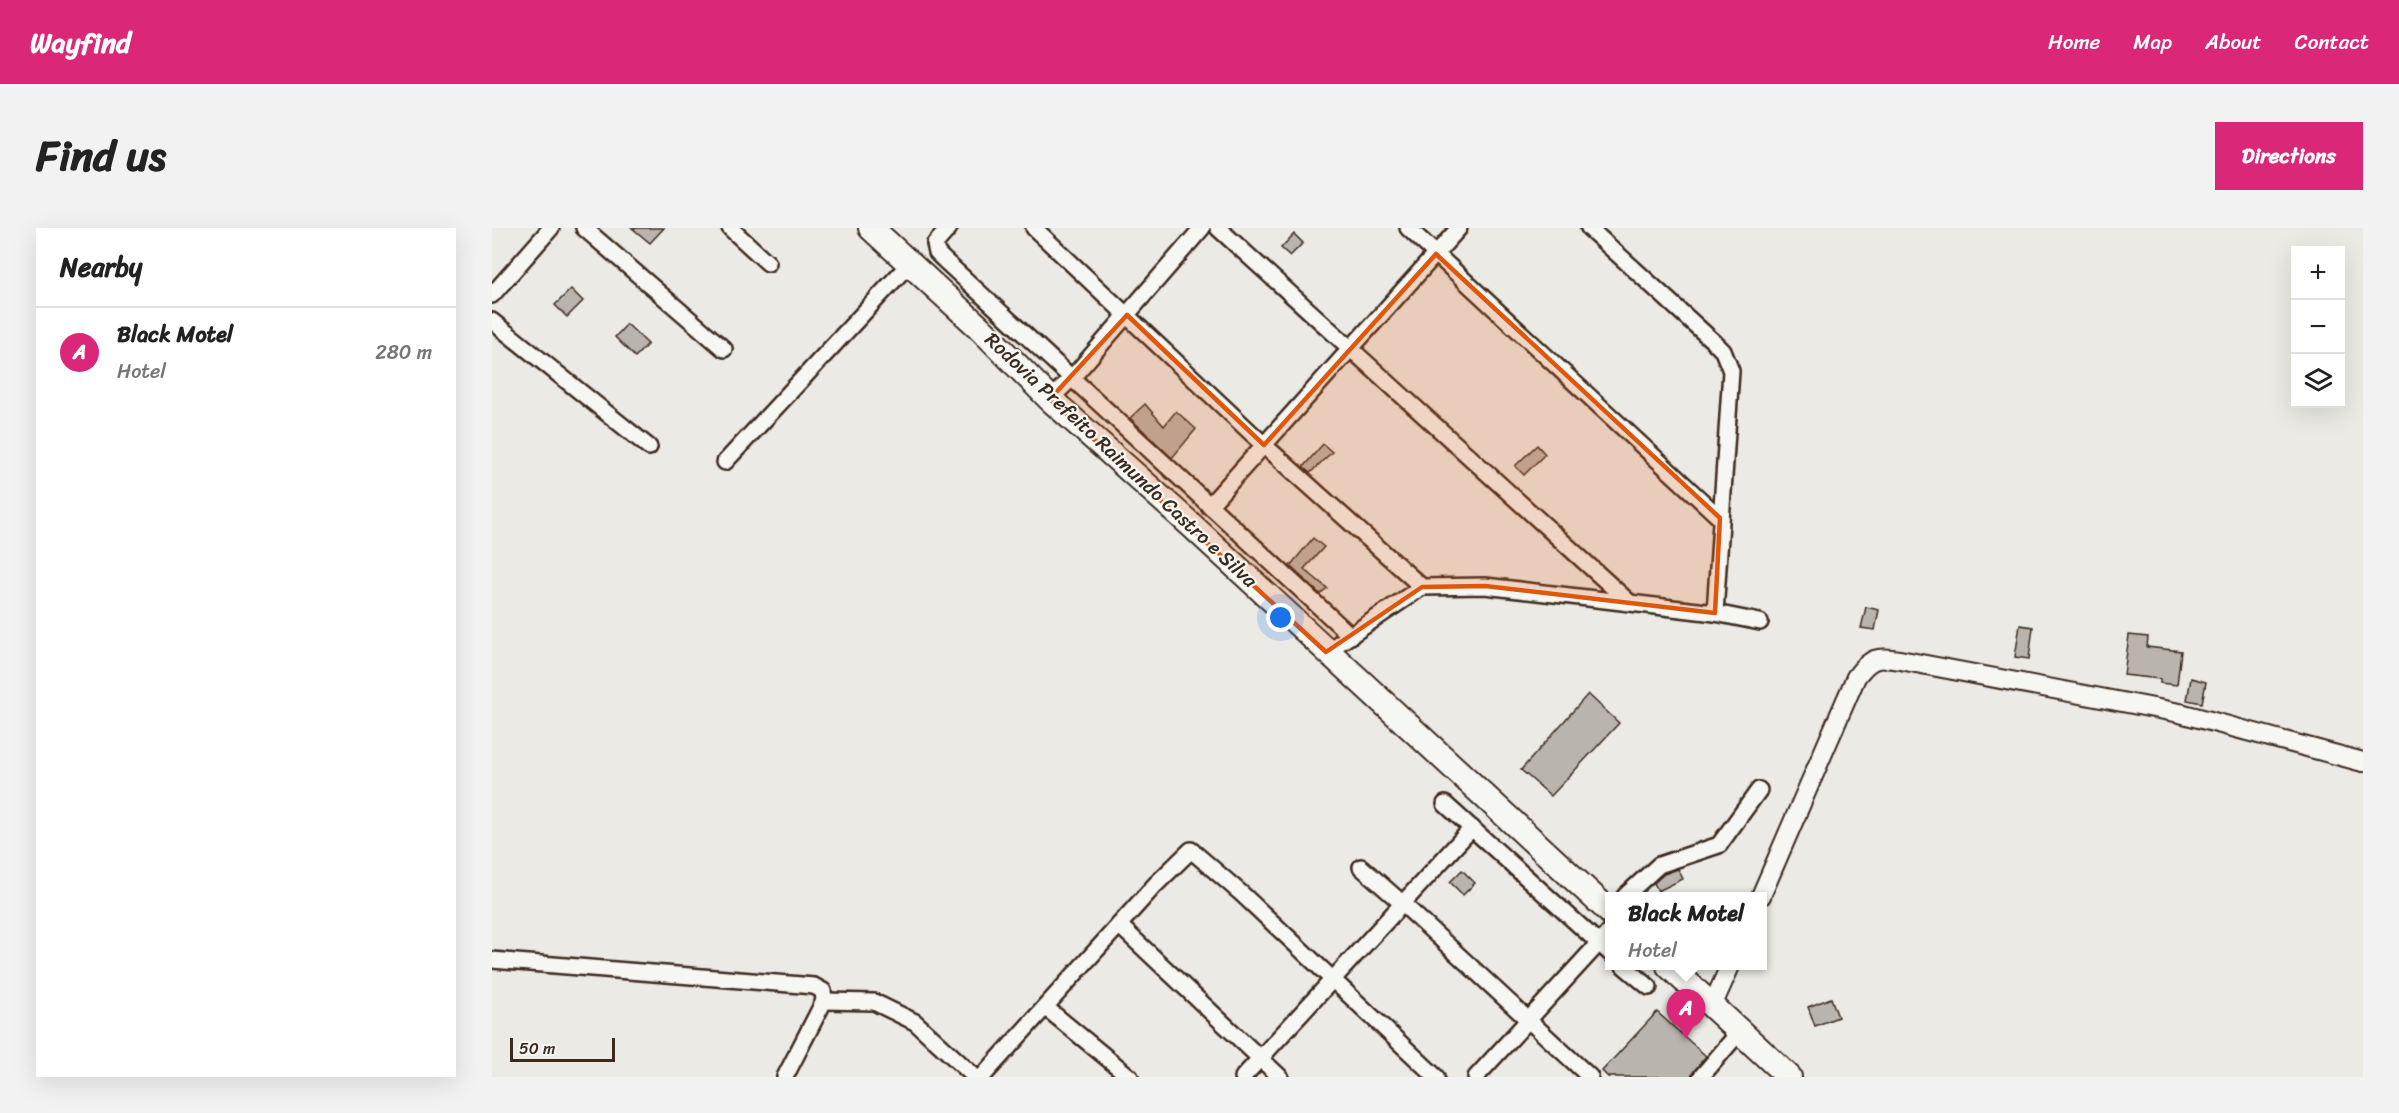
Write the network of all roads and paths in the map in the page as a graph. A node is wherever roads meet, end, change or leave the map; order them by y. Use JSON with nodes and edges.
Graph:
{"nodes":[{"id":1,"x":551,"y":228,"type":"edge"},
{"id":2,"x":584,"y":228,"type":"edge"},
{"id":3,"x":730,"y":228,"type":"edge"},
{"id":4,"x":871,"y":228,"type":"edge"},
{"id":5,"x":949,"y":228,"type":"edge"},
{"id":6,"x":1034,"y":228,"type":"edge"},
{"id":7,"x":1202,"y":228,"type":"edge"},
{"id":8,"x":1218,"y":228,"type":"edge"},
{"id":9,"x":1408,"y":228,"type":"edge"},
{"id":10,"x":1459,"y":228,"type":"edge"},
{"id":11,"x":1589,"y":228,"type":"edge"},
{"id":12,"x":1436,"y":254,"type":"junction"},
{"id":13,"x":768,"y":263,"type":"dead end"},
{"id":14,"x":909,"y":264,"type":"junction"},
{"id":15,"x":492,"y":295,"type":"edge"},
{"id":16,"x":1127,"y":315,"type":"junction"},
{"id":17,"x":492,"y":321,"type":"edge"},
{"id":18,"x":724,"y":349,"type":"dead end"},
{"id":19,"x":1350,"y":350,"type":"junction"},
{"id":20,"x":1071,"y":379,"type":"junction"},
{"id":21,"x":1050,"y":399,"type":"junction"},
{"id":22,"x":1264,"y":445,"type":"junction"},
{"id":23,"x":650,"y":447,"type":"dead end"},
{"id":24,"x":725,"y":462,"type":"dead end"},
{"id":25,"x":1209,"y":506,"type":"junction"},
{"id":26,"x":1720,"y":518,"type":"junction"},
{"id":27,"x":1422,"y":587,"type":"junction"},
{"id":28,"x":1630,"y":603,"type":"junction"},
{"id":29,"x":1715,"y":613,"type":"junction"},
{"id":30,"x":1760,"y":622,"type":"dead end"},
{"id":31,"x":1351,"y":636,"type":"junction"},
{"id":32,"x":1326,"y":652,"type":"junction"},
{"id":33,"x":2363,"y":762,"type":"edge"},
{"id":34,"x":1759,"y":790,"type":"dead end"},
{"id":35,"x":1445,"y":804,"type":"dead end"},
{"id":36,"x":1472,"y":828,"type":"junction"},
{"id":37,"x":1360,"y":867,"type":"dead end"},
{"id":38,"x":1629,"y":892,"type":"edge"},
{"id":39,"x":1763,"y":892,"type":"edge"},
{"id":40,"x":1403,"y":904,"type":"junction"},
{"id":41,"x":1605,"y":907,"type":"edge"},
{"id":42,"x":1119,"y":925,"type":"junction"},
{"id":43,"x":1604,"y":949,"type":"edge"},
{"id":44,"x":492,"y":960,"type":"edge"},
{"id":45,"x":1629,"y":970,"type":"edge"},
{"id":46,"x":1674,"y":970,"type":"edge"},
{"id":47,"x":1728,"y":970,"type":"edge"},
{"id":48,"x":1332,"y":980,"type":"junction"},
{"id":49,"x":1648,"y":987,"type":"dead end"},
{"id":50,"x":824,"y":1001,"type":"junction"},
{"id":51,"x":1713,"y":1004,"type":"junction"},
{"id":52,"x":1045,"y":1007,"type":"junction"},
{"id":53,"x":1529,"y":1020,"type":"junction"},
{"id":54,"x":1740,"y":1031,"type":"junction"},
{"id":55,"x":1260,"y":1058,"type":"junction"},
{"id":56,"x":784,"y":1077,"type":"edge"},
{"id":57,"x":975,"y":1077,"type":"edge"},
{"id":58,"x":982,"y":1077,"type":"edge"},
{"id":59,"x":1130,"y":1077,"type":"edge"},
{"id":60,"x":1243,"y":1077,"type":"edge"},
{"id":61,"x":1280,"y":1077,"type":"edge"},
{"id":62,"x":1436,"y":1077,"type":"edge"},
{"id":63,"x":1476,"y":1077,"type":"edge"},
{"id":64,"x":1590,"y":1077,"type":"edge"},
{"id":65,"x":1701,"y":1077,"type":"edge"},
{"id":66,"x":1790,"y":1077,"type":"edge"}],
"edges":[{"from":1,"to":15,"type":"street"},
{"from":2,"to":18,"type":"street"},
{"from":3,"to":13,"type":"street"},
{"from":4,"to":14,"type":"main road","name":"Rodovia Prefeito Raimundo Castro e Silva"},
{"from":5,"to":20,"type":"street"},
{"from":6,"to":16,"type":"street"},
{"from":7,"to":16,"type":"street"},
{"from":8,"to":19,"type":"street"},
{"from":9,"to":12,"type":"street"},
{"from":10,"to":12,"type":"street"},
{"from":11,"to":26,"type":"street"},
{"from":12,"to":19,"type":"street"},
{"from":12,"to":26,"type":"street"},
{"from":14,"to":21,"type":"main road","name":"Rodovia Prefeito Raimundo Castro e Silva"},
{"from":14,"to":24,"type":"street"},
{"from":16,"to":20,"type":"street"},
{"from":16,"to":22,"type":"street"},
{"from":17,"to":23,"type":"street"},
{"from":19,"to":22,"type":"street"},
{"from":19,"to":28,"type":"street"},
{"from":20,"to":21,"type":"street"},
{"from":20,"to":25,"type":"street"},
{"from":21,"to":32,"type":"main road","name":"Rodovia Prefeito Raimundo Castro e Silva"},
{"from":22,"to":25,"type":"street"},
{"from":22,"to":27,"type":"street"},
{"from":25,"to":31,"type":"street"},
{"from":26,"to":29,"type":"street"},
{"from":27,"to":28,"type":"street"},
{"from":27,"to":31,"type":"street"},
{"from":28,"to":29,"type":"street"},
{"from":29,"to":30,"type":"street"},
{"from":31,"to":32,"type":"street"},
{"from":32,"to":41,"type":"main road","name":"Rodovia Prefeito Raimundo Castro e Silva"},
{"from":33,"to":39,"type":"street"},
{"from":34,"to":38,"type":"street"},
{"from":35,"to":36,"type":"street"},
{"from":36,"to":40,"type":"street"},
{"from":36,"to":43,"type":"street"},
{"from":37,"to":40,"type":"street"},
{"from":40,"to":48,"type":"street"},
{"from":40,"to":53,"type":"street"},
{"from":42,"to":48,"type":"street"},
{"from":42,"to":52,"type":"street"},
{"from":42,"to":55,"type":"street"},
{"from":43,"to":53,"type":"street"},
{"from":44,"to":50,"type":"street"},
{"from":45,"to":49,"type":"street"},
{"from":46,"to":51,"type":"main road"},
{"from":47,"to":51,"type":"street"},
{"from":48,"to":55,"type":"street"},
{"from":48,"to":62,"type":"street"},
{"from":50,"to":56,"type":"street"},
{"from":50,"to":57,"type":"street"},
{"from":51,"to":54,"type":"main road"},
{"from":52,"to":58,"type":"street"},
{"from":52,"to":59,"type":"street"},
{"from":53,"to":63,"type":"street"},
{"from":53,"to":64,"type":"street"},
{"from":54,"to":65,"type":"street"},
{"from":54,"to":66,"type":"main road"},
{"from":55,"to":60,"type":"street"},
{"from":55,"to":61,"type":"street"}]}
